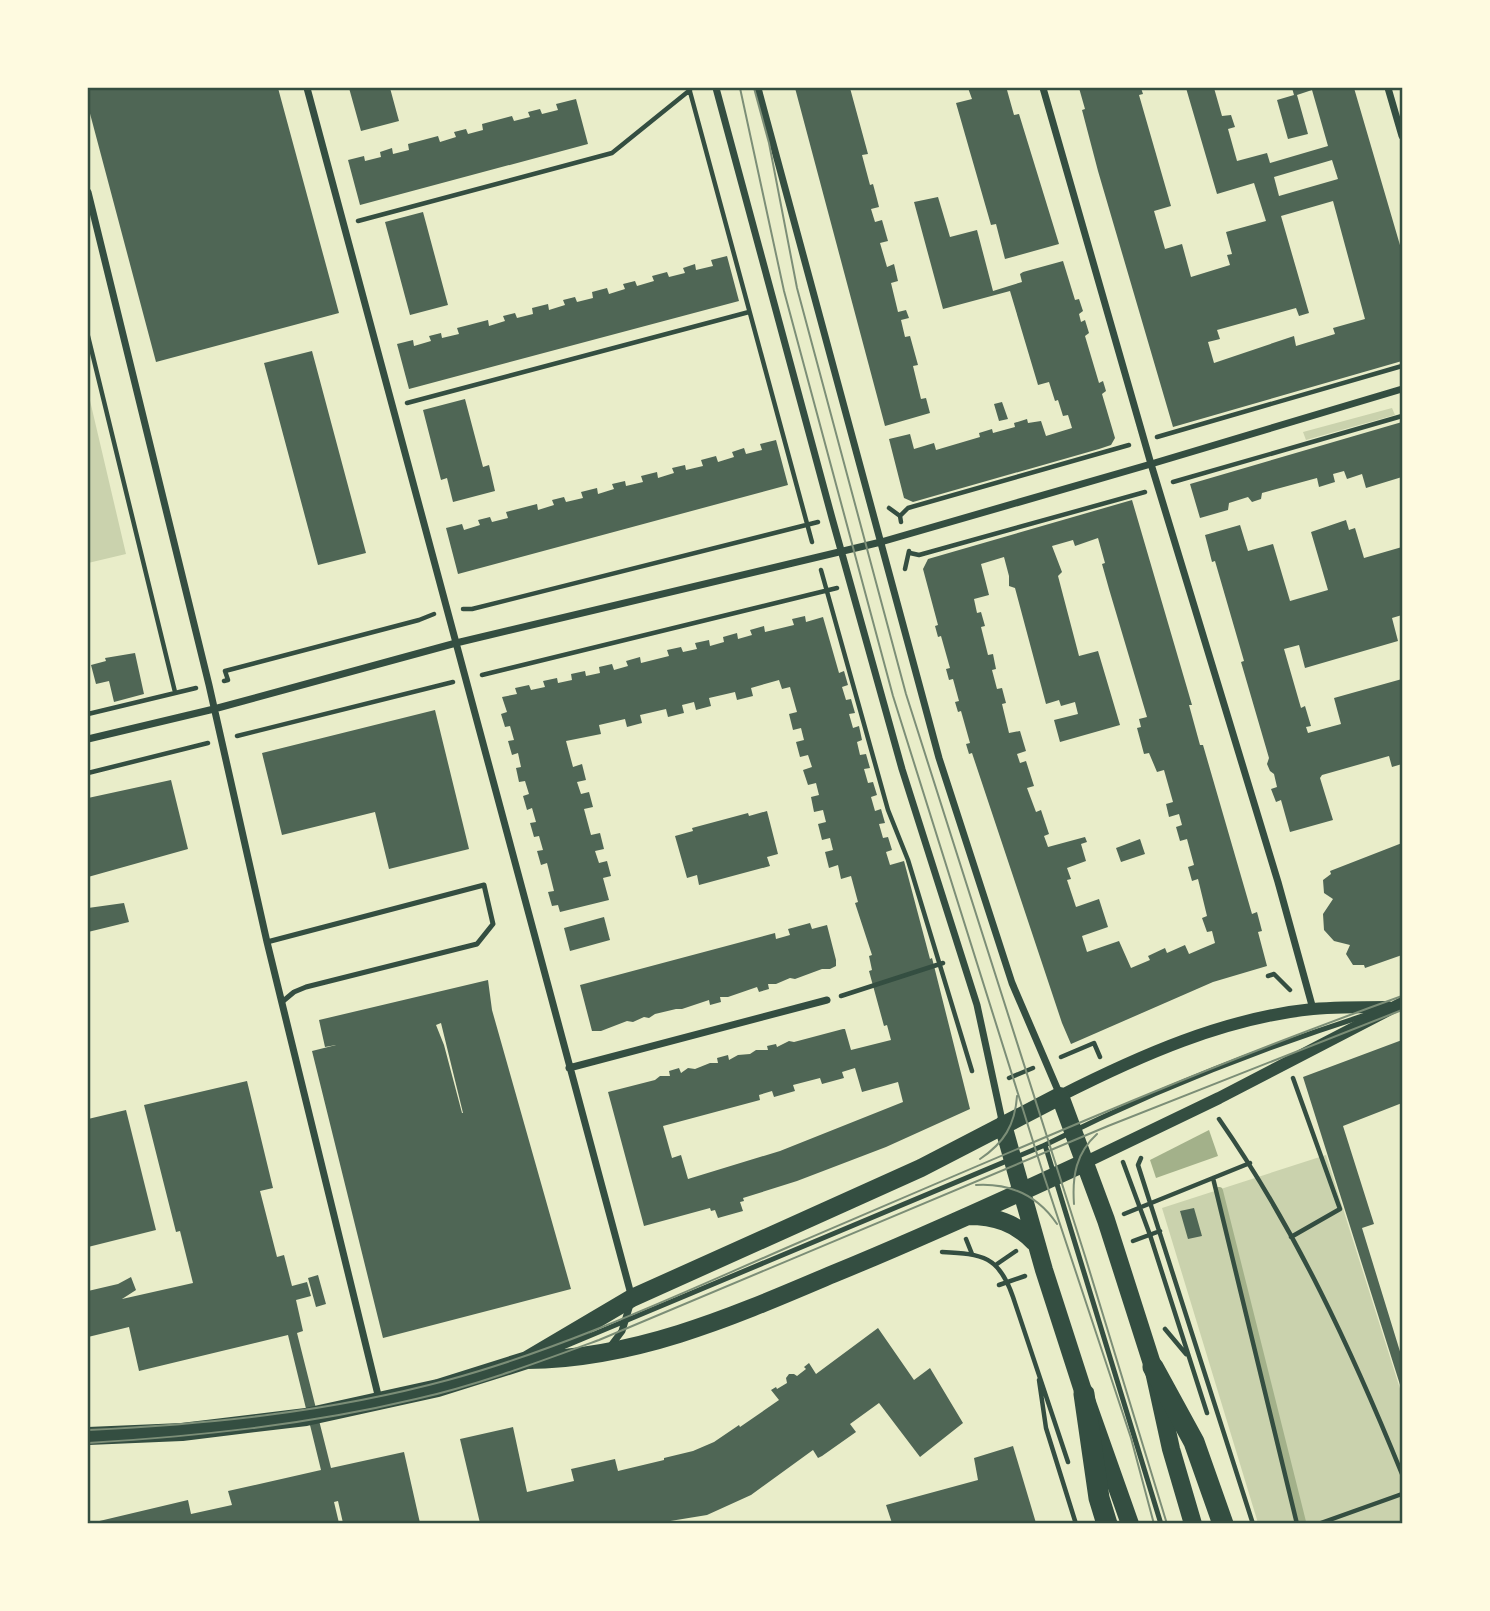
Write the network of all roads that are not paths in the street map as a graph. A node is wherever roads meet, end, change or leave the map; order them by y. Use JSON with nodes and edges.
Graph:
{"nodes":[{"id":1,"x":307,"y":88,"type":"edge"},
{"id":2,"x":716,"y":88,"type":"edge"},
{"id":3,"x":758,"y":88,"type":"edge"},
{"id":4,"x":1043,"y":88,"type":"edge"},
{"id":5,"x":1388,"y":88,"type":"edge"},
{"id":6,"x":1402,"y":136,"type":"edge"},
{"id":7,"x":88,"y":192,"type":"edge"},
{"id":8,"x":1402,"y":389,"type":"edge"},
{"id":9,"x":1151,"y":464,"type":"junction"},
{"id":10,"x":881,"y":542,"type":"junction"},
{"id":11,"x":841,"y":552,"type":"junction"},
{"id":12,"x":456,"y":643,"type":"junction"},
{"id":13,"x":214,"y":709,"type":"junction"},
{"id":14,"x":88,"y":739,"type":"edge"},
{"id":15,"x":267,"y":942,"type":"junction"},
{"id":16,"x":827,"y":1000,"type":"road end"},
{"id":17,"x":282,"y":1002,"type":"junction"},
{"id":18,"x":1397,"y":1005,"type":"edge"},
{"id":19,"x":1313,"y":1009,"type":"junction"},
{"id":20,"x":569,"y":1068,"type":"junction"},
{"id":21,"x":1060,"y":1096,"type":"junction"},
{"id":22,"x":1003,"y":1125,"type":"junction"},
{"id":23,"x":1074,"y":1130,"type":"junction"},
{"id":24,"x":1045,"y":1145,"type":"junction"},
{"id":25,"x":1012,"y":1158,"type":"junction"},
{"id":26,"x":1086,"y":1162,"type":"junction"},
{"id":27,"x":1055,"y":1176,"type":"junction"},
{"id":28,"x":1021,"y":1192,"type":"junction"},
{"id":29,"x":968,"y":1216,"type":"junction"},
{"id":30,"x":1036,"y":1245,"type":"junction"},
{"id":31,"x":632,"y":1298,"type":"junction"},
{"id":32,"x":626,"y":1323,"type":"junction"},
{"id":33,"x":606,"y":1353,"type":"junction"},
{"id":34,"x":527,"y":1360,"type":"junction"},
{"id":35,"x":1153,"y":1367,"type":"junction"},
{"id":36,"x":1084,"y":1394,"type":"junction"},
{"id":37,"x":380,"y":1402,"type":"junction"},
{"id":38,"x":88,"y":1436,"type":"edge"},
{"id":39,"x":1107,"y":1524,"type":"edge"},
{"id":40,"x":1130,"y":1524,"type":"edge"},
{"id":41,"x":1161,"y":1524,"type":"edge"},
{"id":42,"x":1193,"y":1524,"type":"edge"},
{"id":43,"x":1223,"y":1524,"type":"edge"}],
"edges":[{"from":1,"to":12,"type":"street"},
{"from":2,"to":11,"type":"street"},
{"from":3,"to":10,"type":"street"},
{"from":4,"to":9,"type":"street"},
{"from":5,"to":6,"type":"street"},
{"from":7,"to":13,"type":"street"},
{"from":8,"to":9,"type":"street"},
{"from":9,"to":10,"type":"street"},
{"from":9,"to":19,"type":"street"},
{"from":10,"to":11,"type":"street"},
{"from":10,"to":21,"type":"street"},
{"from":11,"to":12,"type":"street"},
{"from":11,"to":22,"type":"street"},
{"from":12,"to":13,"type":"street"},
{"from":12,"to":20,"type":"street"},
{"from":13,"to":14,"type":"street"},
{"from":13,"to":15,"type":"street"},
{"from":15,"to":17,"type":"street"},
{"from":15,"to":17,"type":"lane"},
{"from":16,"to":20,"type":"street"},
{"from":17,"to":37,"type":"street"},
{"from":18,"to":19,"type":"street"},
{"from":18,"to":23,"type":"lane"},
{"from":18,"to":26,"type":"street"},
{"from":19,"to":21,"type":"street"},
{"from":20,"to":31,"type":"street"},
{"from":21,"to":22,"type":"main road"},
{"from":21,"to":23,"type":"main road"},
{"from":22,"to":25,"type":"main road"},
{"from":22,"to":31,"type":"main road"},
{"from":23,"to":24,"type":"lane"},
{"from":23,"to":26,"type":"main road"},
{"from":24,"to":25,"type":"lane"},
{"from":24,"to":27,"type":"lane"},
{"from":25,"to":28,"type":"main road"},
{"from":25,"to":32,"type":"lane"},
{"from":26,"to":27,"type":"main road"},
{"from":26,"to":35,"type":"main road"},
{"from":27,"to":28,"type":"main road"},
{"from":27,"to":41,"type":"lane"},
{"from":28,"to":29,"type":"main road"},
{"from":28,"to":30,"type":"main road"},
{"from":29,"to":30,"type":"main road"},
{"from":29,"to":33,"type":"main road"},
{"from":30,"to":36,"type":"main road"},
{"from":31,"to":32,"type":"street"},
{"from":31,"to":34,"type":"main road"},
{"from":32,"to":33,"type":"street"},
{"from":32,"to":34,"type":"lane"},
{"from":33,"to":34,"type":"main road"},
{"from":34,"to":37,"type":"main road"},
{"from":35,"to":42,"type":"main road"},
{"from":35,"to":43,"type":"highway"},
{"from":36,"to":39,"type":"highway"},
{"from":36,"to":40,"type":"main road"},
{"from":37,"to":38,"type":"main road"}]}
